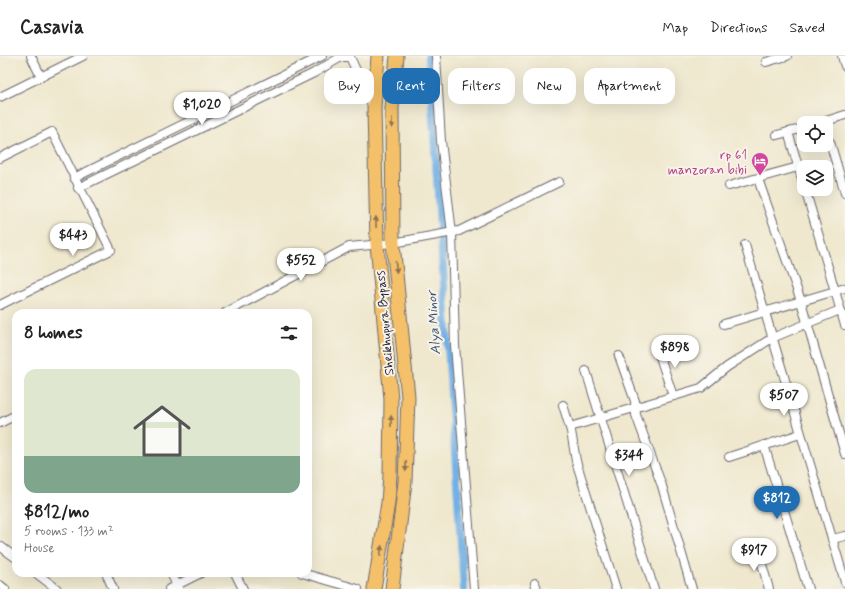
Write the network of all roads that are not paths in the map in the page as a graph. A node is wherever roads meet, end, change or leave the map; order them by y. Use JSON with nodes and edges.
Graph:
{"nodes":[{"id":1,"x":31,"y":56,"type":"edge"},
{"id":2,"x":83,"y":56,"type":"edge"},
{"id":3,"x":322,"y":56,"type":"edge"},
{"id":4,"x":378,"y":56,"type":"edge"},
{"id":5,"x":397,"y":56,"type":"edge"},
{"id":6,"x":436,"y":56,"type":"edge"},
{"id":7,"x":786,"y":56,"type":"edge"},
{"id":8,"x":842,"y":56,"type":"edge"},
{"id":9,"x":766,"y":62,"type":"dead end"},
{"id":10,"x":845,"y":66,"type":"edge"},
{"id":11,"x":41,"y":77,"type":"junction"},
{"id":12,"x":0,"y":97,"type":"edge"},
{"id":13,"x":374,"y":108,"type":"junction"},
{"id":14,"x":845,"y":116,"type":"edge"},
{"id":15,"x":833,"y":119,"type":"edge"},
{"id":16,"x":797,"y":130,"type":"edge"},
{"id":17,"x":788,"y":132,"type":"junction"},
{"id":18,"x":777,"y":135,"type":"dead end"},
{"id":19,"x":833,"y":152,"type":"edge"},
{"id":20,"x":0,"y":158,"type":"edge"},
{"id":21,"x":797,"y":164,"type":"edge"},
{"id":22,"x":797,"y":167,"type":"edge"},
{"id":23,"x":74,"y":178,"type":"junction"},
{"id":24,"x":758,"y":178,"type":"junction"},
{"id":25,"x":558,"y":182,"type":"dead end"},
{"id":26,"x":729,"y":186,"type":"dead end"},
{"id":27,"x":78,"y":188,"type":"junction"},
{"id":28,"x":845,"y":193,"type":"edge"},
{"id":29,"x":806,"y":196,"type":"edge"},
{"id":30,"x":452,"y":233,"type":"junction"},
{"id":31,"x":393,"y":243,"type":"junction"},
{"id":32,"x":377,"y":244,"type":"junction"},
{"id":33,"x":745,"y":245,"type":"dead end"},
{"id":34,"x":845,"y":288,"type":"edge"},
{"id":35,"x":836,"y":291,"type":"junction"},
{"id":36,"x":800,"y":301,"type":"junction"},
{"id":37,"x":0,"y":305,"type":"edge"},
{"id":38,"x":231,"y":309,"type":"edge"},
{"id":39,"x":840,"y":310,"type":"junction"},
{"id":40,"x":764,"y":312,"type":"junction"},
{"id":41,"x":806,"y":323,"type":"junction"},
{"id":42,"x":724,"y":324,"type":"dead end"},
{"id":43,"x":845,"y":325,"type":"edge"},
{"id":44,"x":772,"y":338,"type":"junction"},
{"id":45,"x":657,"y":348,"type":"dead end"},
{"id":46,"x":619,"y":356,"type":"dead end"},
{"id":47,"x":586,"y":371,"type":"dead end"},
{"id":48,"x":673,"y":396,"type":"junction"},
{"id":49,"x":563,"y":405,"type":"dead end"},
{"id":50,"x":635,"y":408,"type":"junction"},
{"id":51,"x":12,"y":417,"type":"edge"},
{"id":52,"x":601,"y":418,"type":"junction"},
{"id":53,"x":0,"y":423,"type":"edge"},
{"id":54,"x":570,"y":427,"type":"junction"},
{"id":55,"x":800,"y":434,"type":"junction"},
{"id":56,"x":764,"y":446,"type":"junction"},
{"id":57,"x":845,"y":454,"type":"edge"},
{"id":58,"x":729,"y":456,"type":"dead end"},
{"id":59,"x":845,"y":536,"type":"edge"},
{"id":60,"x":832,"y":539,"type":"junction"},
{"id":61,"x":0,"y":546,"type":"edge"},
{"id":62,"x":758,"y":550,"type":"dead end"},
{"id":63,"x":12,"y":555,"type":"edge"},
{"id":64,"x":312,"y":576,"type":"edge"},
{"id":65,"x":41,"y":577,"type":"edge"},
{"id":66,"x":108,"y":577,"type":"edge"},
{"id":67,"x":173,"y":577,"type":"edge"},
{"id":68,"x":194,"y":577,"type":"edge"},
{"id":69,"x":238,"y":577,"type":"edge"},
{"id":70,"x":844,"y":578,"type":"edge"},
{"id":71,"x":0,"y":585,"type":"edge"},
{"id":72,"x":178,"y":587,"type":"edge"},
{"id":73,"x":5,"y":589,"type":"edge"},
{"id":74,"x":57,"y":589,"type":"edge"},
{"id":75,"x":113,"y":589,"type":"edge"},
{"id":76,"x":169,"y":589,"type":"edge"},
{"id":77,"x":243,"y":589,"type":"edge"},
{"id":78,"x":358,"y":589,"type":"edge"},
{"id":79,"x":374,"y":589,"type":"edge"},
{"id":80,"x":392,"y":589,"type":"edge"},
{"id":81,"x":474,"y":589,"type":"edge"},
{"id":82,"x":616,"y":589,"type":"edge"},
{"id":83,"x":654,"y":589,"type":"edge"},
{"id":84,"x":692,"y":589,"type":"edge"},
{"id":85,"x":769,"y":589,"type":"edge"},
{"id":86,"x":808,"y":589,"type":"edge"}],
"edges":[{"from":1,"to":11,"type":"street"},
{"from":2,"to":11,"type":"street"},
{"from":3,"to":23,"type":"street"},
{"from":4,"to":13,"type":"highway","name":"Sheikhupura Bypass"},
{"from":5,"to":31,"type":"highway","name":"Sheikhupura Bypass","one_way":true},
{"from":6,"to":30,"type":"street"},
{"from":7,"to":9,"type":"street"},
{"from":8,"to":10,"type":"street"},
{"from":11,"to":12,"type":"street"},
{"from":13,"to":27,"type":"street"},
{"from":32,"to":13,"type":"highway","name":"Sheikhupura Bypass","one_way":true},
{"from":14,"to":15,"type":"street"},
{"from":16,"to":17,"type":"street"},
{"from":17,"to":18,"type":"street"},
{"from":17,"to":21,"type":"street"},
{"from":19,"to":28,"type":"street"},
{"from":20,"to":23,"type":"street"},
{"from":22,"to":24,"type":"street"},
{"from":23,"to":27,"type":"street"},
{"from":24,"to":26,"type":"street"},
{"from":24,"to":36,"type":"street"},
{"from":25,"to":30,"type":"street"},
{"from":27,"to":37,"type":"street"},
{"from":29,"to":35,"type":"street"},
{"from":30,"to":31,"type":"street"},
{"from":30,"to":81,"type":"street"},
{"from":31,"to":32,"type":"street"},
{"from":31,"to":80,"type":"highway","name":"Sheikhupura Bypass","one_way":true},
{"from":32,"to":38,"type":"street"},
{"from":79,"to":32,"type":"highway","name":"Sheikhupura Bypass","one_way":true},
{"from":33,"to":40,"type":"street"},
{"from":34,"to":35,"type":"street"},
{"from":35,"to":36,"type":"street"},
{"from":35,"to":39,"type":"street"},
{"from":36,"to":40,"type":"street"},
{"from":36,"to":41,"type":"street"},
{"from":39,"to":41,"type":"street"},
{"from":39,"to":43,"type":"street"},
{"from":40,"to":42,"type":"street"},
{"from":40,"to":44,"type":"street"},
{"from":41,"to":44,"type":"street"},
{"from":41,"to":57,"type":"street"},
{"from":44,"to":48,"type":"street"},
{"from":44,"to":55,"type":"street"},
{"from":45,"to":48,"type":"street"},
{"from":46,"to":50,"type":"street"},
{"from":47,"to":52,"type":"street"},
{"from":48,"to":50,"type":"street"},
{"from":49,"to":54,"type":"street"},
{"from":50,"to":52,"type":"street"},
{"from":50,"to":84,"type":"street"},
{"from":51,"to":53,"type":"street"},
{"from":52,"to":54,"type":"street"},
{"from":52,"to":83,"type":"street"},
{"from":54,"to":82,"type":"street"},
{"from":55,"to":56,"type":"street"},
{"from":55,"to":60,"type":"street"},
{"from":56,"to":58,"type":"street"},
{"from":56,"to":86,"type":"street"},
{"from":59,"to":60,"type":"street"},
{"from":60,"to":70,"type":"street"},
{"from":61,"to":63,"type":"street"},
{"from":62,"to":85,"type":"street"},
{"from":64,"to":78,"type":"street"},
{"from":65,"to":74,"type":"street"},
{"from":66,"to":75,"type":"street"},
{"from":67,"to":72,"type":"street"},
{"from":68,"to":72,"type":"street"},
{"from":69,"to":77,"type":"street"},
{"from":71,"to":73,"type":"street"},
{"from":72,"to":76,"type":"street"}]}
